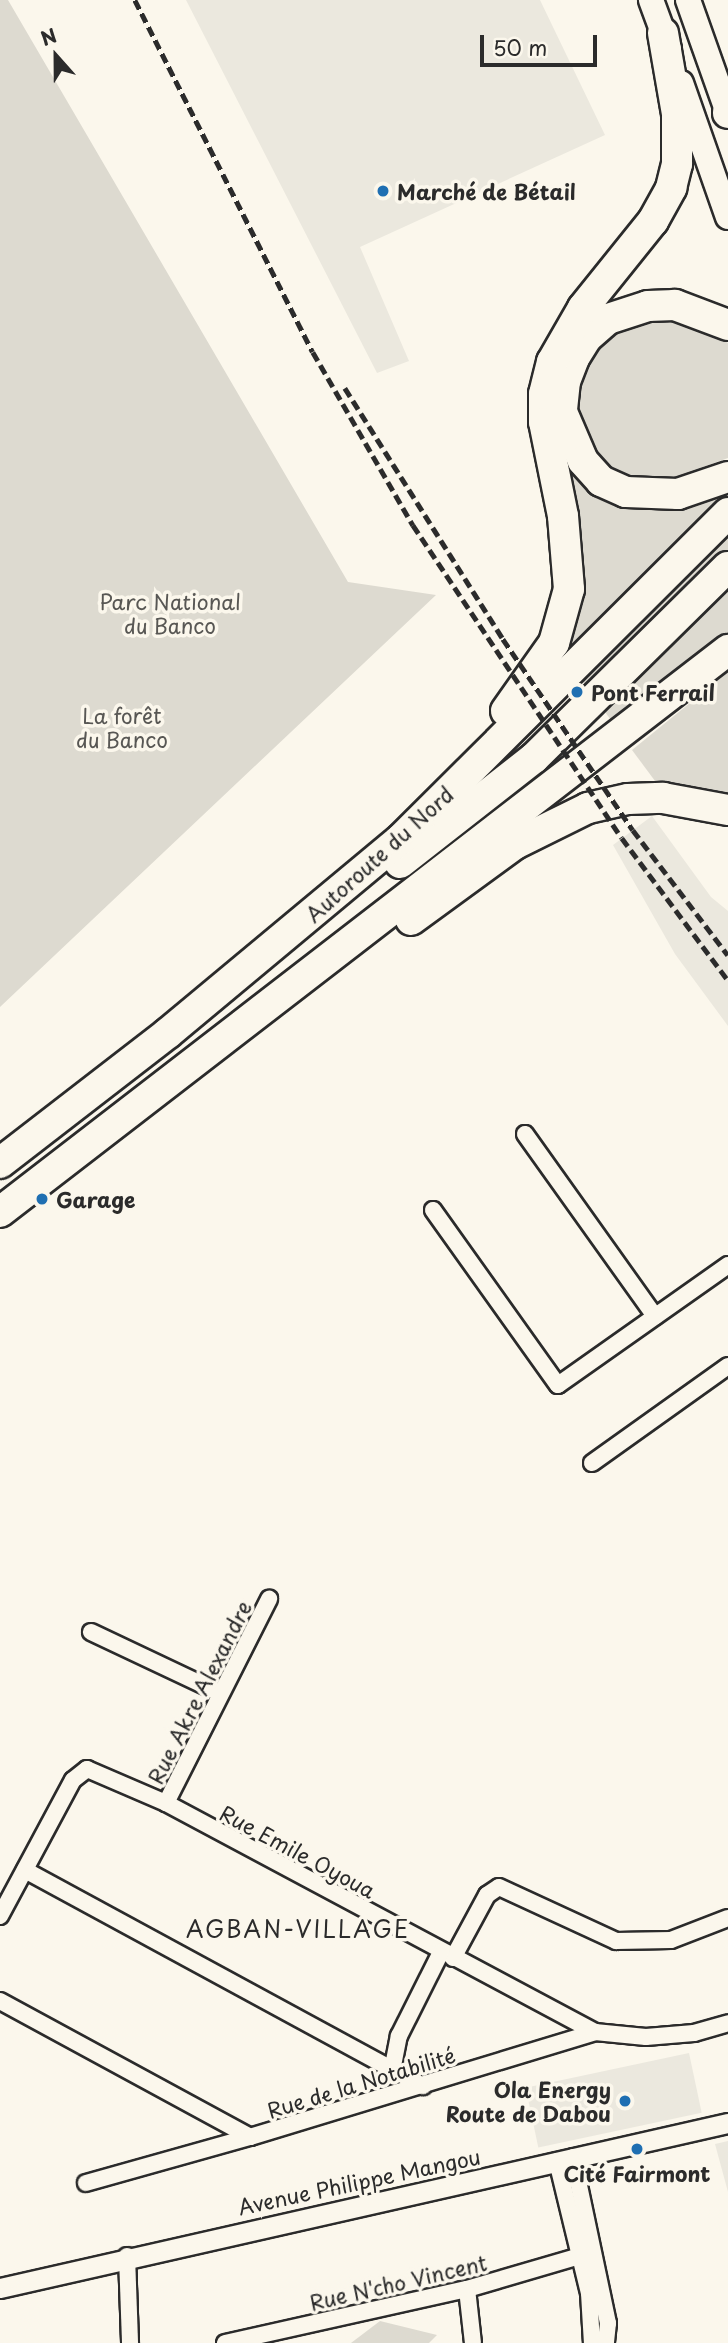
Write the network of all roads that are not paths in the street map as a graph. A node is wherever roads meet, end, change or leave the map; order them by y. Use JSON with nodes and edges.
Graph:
{"nodes":[{"id":1,"x":651,"y":0,"type":"edge"},
{"id":2,"x":688,"y":0,"type":"edge"},
{"id":3,"x":663,"y":33,"type":"junction"},
{"id":4,"x":728,"y":113,"type":"edge"},
{"id":5,"x":728,"y":217,"type":"edge"},
{"id":6,"x":728,"y":325,"type":"edge"},
{"id":7,"x":728,"y":477,"type":"edge"},
{"id":8,"x":728,"y":513,"type":"edge"},
{"id":9,"x":728,"y":567,"type":"edge"},
{"id":10,"x":728,"y":650,"type":"edge"},
{"id":11,"x":468,"y":773,"type":"junction"},
{"id":12,"x":728,"y":810,"type":"edge"},
{"id":13,"x":261,"y":1011,"type":"junction"},
{"id":14,"x":168,"y":1033,"type":"junction"},
{"id":15,"x":525,"y":1134,"type":"dead end"},
{"id":16,"x":0,"y":1163,"type":"edge"},
{"id":17,"x":433,"y":1210,"type":"dead end"},
{"id":18,"x":0,"y":1212,"type":"edge"},
{"id":19,"x":728,"y":1265,"type":"edge"},
{"id":20,"x":655,"y":1316,"type":"junction"},
{"id":21,"x":728,"y":1366,"type":"edge"},
{"id":22,"x":593,"y":1463,"type":"dead end"},
{"id":23,"x":269,"y":1599,"type":"dead end"},
{"id":24,"x":91,"y":1632,"type":"dead end"},
{"id":25,"x":220,"y":1693,"type":"junction"},
{"id":26,"x":166,"y":1803,"type":"junction"},
{"id":27,"x":25,"y":1870,"type":"junction"},
{"id":28,"x":0,"y":1916,"type":"edge"},
{"id":29,"x":728,"y":1918,"type":"edge"},
{"id":30,"x":447,"y":1955,"type":"junction"},
{"id":31,"x":0,"y":2001,"type":"edge"},
{"id":32,"x":728,"y":2023,"type":"edge"},
{"id":33,"x":595,"y":2032,"type":"junction"},
{"id":34,"x":392,"y":2071,"type":"junction"},
{"id":35,"x":423,"y":2086,"type":"junction"},
{"id":36,"x":728,"y":2123,"type":"edge"},
{"id":37,"x":250,"y":2137,"type":"junction"},
{"id":38,"x":565,"y":2159,"type":"junction"},
{"id":39,"x":86,"y":2183,"type":"dead end"},
{"id":40,"x":127,"y":2256,"type":"junction"},
{"id":41,"x":580,"y":2256,"type":"junction"},
{"id":42,"x":0,"y":2288,"type":"edge"},
{"id":43,"x":467,"y":2288,"type":"junction"},
{"id":44,"x":130,"y":2343,"type":"edge"},
{"id":45,"x":225,"y":2343,"type":"edge"},
{"id":46,"x":472,"y":2343,"type":"edge"},
{"id":47,"x":592,"y":2343,"type":"edge"},
{"id":48,"x":606,"y":2343,"type":"edge"}],
"edges":[{"from":1,"to":3,"type":"main road"},
{"from":2,"to":4,"type":"main road"},
{"from":3,"to":5,"type":"main road"},
{"from":3,"to":11,"type":"highway"},
{"from":6,"to":7,"type":"highway"},
{"from":8,"to":11,"type":"highway","name":"Autoroute du Nord"},
{"from":9,"to":14,"type":"highway"},
{"from":10,"to":13,"type":"highway"},
{"from":11,"to":14,"type":"highway","name":"Autoroute du Nord"},
{"from":12,"to":13,"type":"highway"},
{"from":13,"to":18,"type":"highway"},
{"from":14,"to":16,"type":"highway","name":"Autoroute du Nord"},
{"from":15,"to":20,"type":"street"},
{"from":17,"to":20,"type":"street"},
{"from":19,"to":20,"type":"street"},
{"from":21,"to":22,"type":"street"},
{"from":23,"to":25,"type":"street","name":"Rue Akre Alexandre"},
{"from":24,"to":25,"type":"street"},
{"from":25,"to":26,"type":"street","name":"Rue Akre Alexandre"},
{"from":26,"to":27,"type":"street","name":"Rue Emile Oyoua"},
{"from":26,"to":30,"type":"street","name":"Rue Emile Oyoua"},
{"from":27,"to":28,"type":"street","name":"Rue Emile Oyoua"},
{"from":27,"to":34,"type":"street"},
{"from":29,"to":30,"type":"street"},
{"from":30,"to":33,"type":"street","name":"Rue Emile Oyoua"},
{"from":30,"to":34,"type":"street"},
{"from":31,"to":37,"type":"street","name":"Rue de la Notabilité"},
{"from":32,"to":33,"type":"street","name":"Rue Emile Oyoua"},
{"from":33,"to":35,"type":"street","name":"Rue de la Notabilité"},
{"from":34,"to":35,"type":"street"},
{"from":35,"to":37,"type":"street","name":"Rue de la Notabilité"},
{"from":36,"to":38,"type":"street","name":"Avenue Philippe Mangou"},
{"from":37,"to":39,"type":"street"},
{"from":38,"to":40,"type":"street","name":"Avenue Philippe Mangou"},
{"from":38,"to":41,"type":"street"},
{"from":38,"to":48,"type":"street"},
{"from":40,"to":42,"type":"street","name":"Avenue Philippe Mangou"},
{"from":40,"to":44,"type":"street"},
{"from":41,"to":43,"type":"street","name":"Rue N'cho Vincent"},
{"from":41,"to":47,"type":"street"},
{"from":43,"to":45,"type":"street","name":"Rue N'cho Vincent"},
{"from":43,"to":46,"type":"street"}]}
